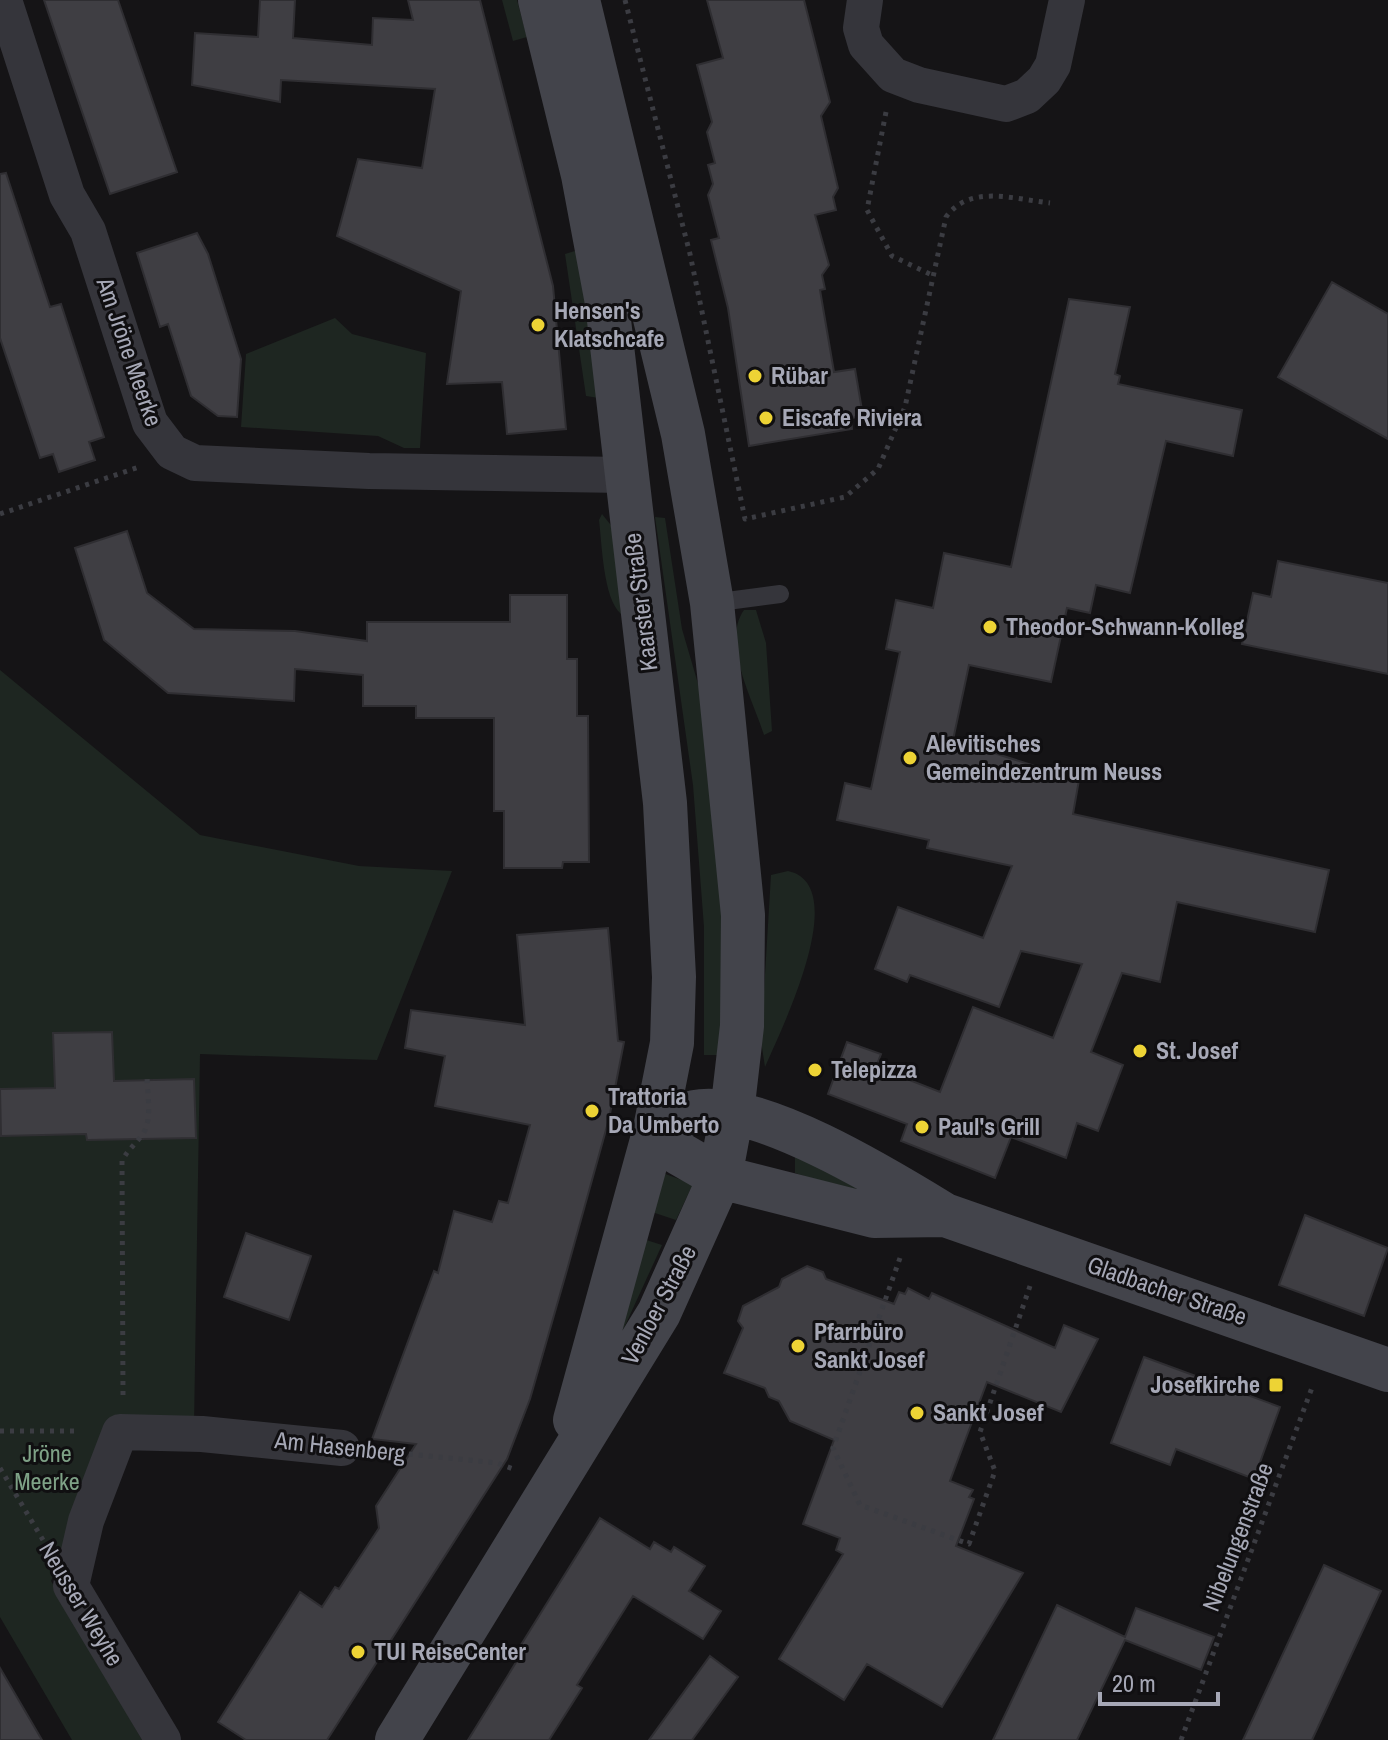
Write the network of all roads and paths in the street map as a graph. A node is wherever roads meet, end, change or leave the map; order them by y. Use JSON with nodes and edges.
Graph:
{"nodes":[{"id":1,"x":4,"y":0,"type":"edge"},
{"id":2,"x":540,"y":0,"type":"edge"},
{"id":3,"x":578,"y":0,"type":"edge"},
{"id":4,"x":625,"y":0,"type":"edge"},
{"id":5,"x":865,"y":0,"type":"edge"},
{"id":6,"x":1067,"y":0,"type":"edge"},
{"id":7,"x":893,"y":75,"type":"junction"},
{"id":8,"x":1050,"y":203,"type":"dead end"},
{"id":9,"x":934,"y":276,"type":"junction"},
{"id":10,"x":172,"y":452,"type":"junction"},
{"id":11,"x":625,"y":475,"type":"junction"},
{"id":12,"x":0,"y":514,"type":"edge"},
{"id":13,"x":780,"y":594,"type":"dead end"},
{"id":14,"x":712,"y":603,"type":"junction"},
{"id":15,"x":718,"y":650,"type":"junction"},
{"id":16,"x":147,"y":1075,"type":"dead end"},
{"id":17,"x":732,"y":1113,"type":"junction"},
{"id":18,"x":655,"y":1129,"type":"junction"},
{"id":19,"x":720,"y":1177,"type":"junction"},
{"id":20,"x":930,"y":1215,"type":"junction"},
{"id":21,"x":1043,"y":1248,"type":"junction"},
{"id":22,"x":1326,"y":1347,"type":"junction"},
{"id":23,"x":1388,"y":1370,"type":"edge"},
{"id":24,"x":0,"y":1431,"type":"edge"},
{"id":25,"x":120,"y":1432,"type":"junction"},
{"id":26,"x":342,"y":1448,"type":"joint"},
{"id":27,"x":0,"y":1468,"type":"edge"},
{"id":28,"x":555,"y":1483,"type":"junction"},
{"id":29,"x":71,"y":1586,"type":"junction"},
{"id":30,"x":163,"y":1740,"type":"edge"},
{"id":31,"x":397,"y":1740,"type":"edge"},
{"id":32,"x":1181,"y":1740,"type":"edge"}],
"edges":[{"from":1,"to":10,"type":"street","name":"Am Jröne Meerke"},
{"from":2,"to":11,"type":"main road","name":"Kaarster Straße"},
{"from":3,"to":14,"type":"main road"},
{"from":4,"to":9,"type":"path"},
{"from":5,"to":7,"type":"street"},
{"from":6,"to":7,"type":"street"},
{"from":7,"to":9,"type":"path"},
{"from":8,"to":9,"type":"path"},
{"from":10,"to":11,"type":"street","name":"Am Jröne Meerke"},
{"from":10,"to":12,"type":"path"},
{"from":11,"to":15,"type":"main road"},
{"from":11,"to":18,"type":"main road","name":"Kaarster Straße"},
{"from":13,"to":14,"type":"lane"},
{"from":14,"to":15,"type":"main road"},
{"from":15,"to":17,"type":"main road"},
{"from":16,"to":25,"type":"path"},
{"from":17,"to":18,"type":"main road","name":"Gladbacher Straße"},
{"from":17,"to":19,"type":"main road","name":"Venloer Straße"},
{"from":17,"to":20,"type":"main road","name":"Gladbacher Straße"},
{"from":18,"to":19,"type":"main road"},
{"from":18,"to":28,"type":"main road","name":"Venloer Straße"},
{"from":19,"to":20,"type":"main road","name":"Gladbacher Straße"},
{"from":19,"to":28,"type":"main road","name":"Venloer Straße"},
{"from":20,"to":21,"type":"main road","name":"Gladbacher Straße"},
{"from":20,"to":21,"type":"path"},
{"from":21,"to":22,"type":"main road","name":"Gladbacher Straße"},
{"from":22,"to":23,"type":"main road","name":"Gladbacher Straße"},
{"from":22,"to":32,"type":"path","name":"Nibelungenstraße"},
{"from":24,"to":25,"type":"path"},
{"from":25,"to":26,"type":"street","name":"Am Hasenberg"},
{"from":25,"to":29,"type":"street"},
{"from":26,"to":28,"type":"path","name":"Am Hasenberg"},
{"from":27,"to":29,"type":"path","name":"Neusser Weyhe"},
{"from":28,"to":31,"type":"main road","name":"Venloer Straße"},
{"from":29,"to":30,"type":"street","name":"Neusser Weyhe"}]}
